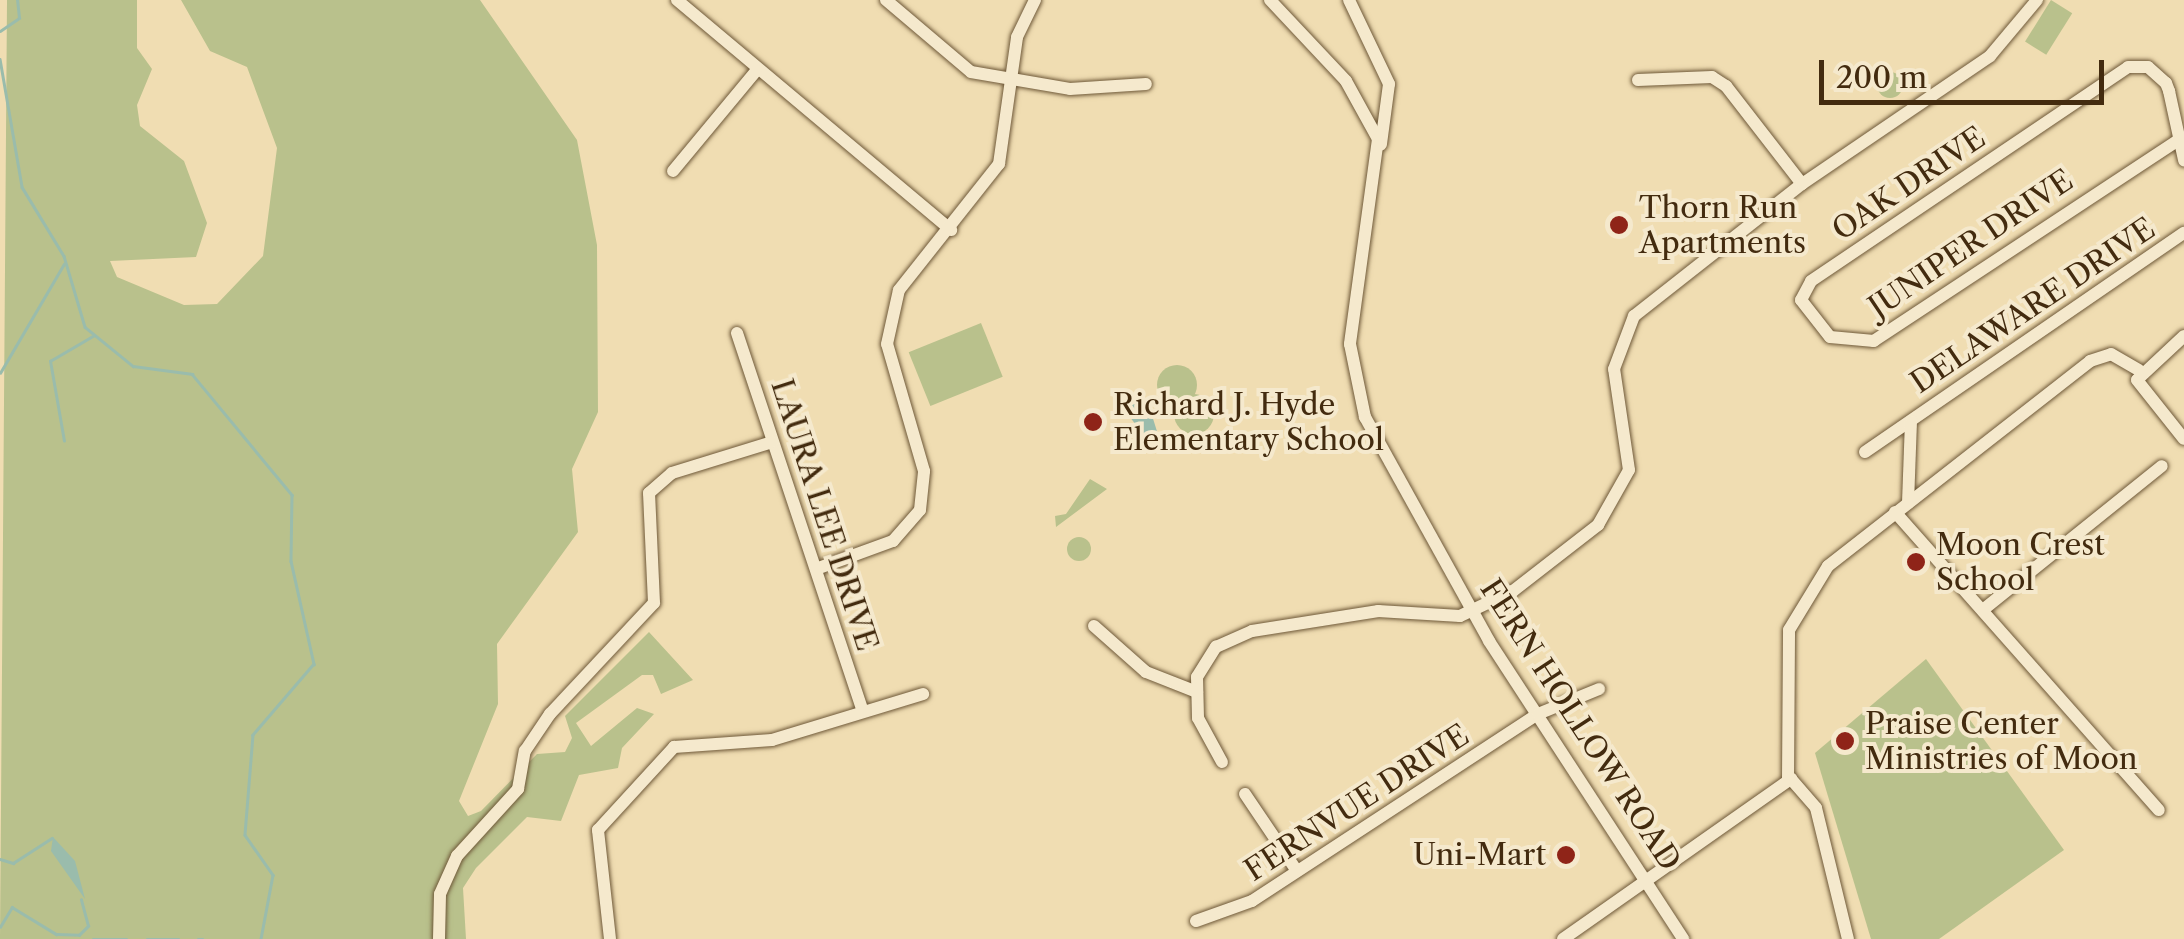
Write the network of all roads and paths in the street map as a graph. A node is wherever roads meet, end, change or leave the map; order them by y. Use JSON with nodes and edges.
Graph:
{"nodes":[{"id":1,"x":677,"y":0,"type":"edge"},
{"id":2,"x":886,"y":0,"type":"edge"},
{"id":3,"x":1035,"y":0,"type":"edge"},
{"id":4,"x":1270,"y":0,"type":"edge"},
{"id":5,"x":1349,"y":0,"type":"edge"},
{"id":6,"x":2037,"y":0,"type":"edge"},
{"id":7,"x":756,"y":72,"type":"junction"},
{"id":8,"x":1638,"y":80,"type":"dead end"},
{"id":9,"x":1012,"y":81,"type":"junction"},
{"id":10,"x":1146,"y":84,"type":"dead end"},
{"id":11,"x":1390,"y":100,"type":"junction"},
{"id":12,"x":1366,"y":110,"type":"junction"},
{"id":13,"x":2180,"y":140,"type":"junction"},
{"id":14,"x":1379,"y":146,"type":"junction"},
{"id":15,"x":2184,"y":160,"type":"edge"},
{"id":16,"x":673,"y":170,"type":"dead end"},
{"id":17,"x":1802,"y":184,"type":"junction"},
{"id":18,"x":951,"y":230,"type":"junction"},
{"id":19,"x":2184,"y":233,"type":"edge"},
{"id":20,"x":1801,"y":296,"type":"joint"},
{"id":21,"x":738,"y":333,"type":"dead end"},
{"id":22,"x":2184,"y":336,"type":"edge"},
{"id":23,"x":2140,"y":370,"type":"junction"},
{"id":24,"x":1910,"y":421,"type":"junction"},
{"id":25,"x":2184,"y":439,"type":"edge"},
{"id":26,"x":772,"y":442,"type":"junction"},
{"id":27,"x":1865,"y":452,"type":"dead end"},
{"id":28,"x":2162,"y":466,"type":"dead end"},
{"id":29,"x":1908,"y":503,"type":"junction"},
{"id":30,"x":1896,"y":512,"type":"junction"},
{"id":31,"x":816,"y":570,"type":"junction"},
{"id":32,"x":1984,"y":609,"type":"junction"},
{"id":33,"x":1474,"y":611,"type":"junction"},
{"id":34,"x":1094,"y":626,"type":"dead end"},
{"id":35,"x":1599,"y":689,"type":"dead end"},
{"id":36,"x":1198,"y":692,"type":"junction"},
{"id":37,"x":923,"y":694,"type":"dead end"},
{"id":38,"x":863,"y":712,"type":"junction"},
{"id":39,"x":1538,"y":714,"type":"junction"},
{"id":40,"x":1222,"y":762,"type":"dead end"},
{"id":41,"x":1788,"y":779,"type":"junction"},
{"id":42,"x":1246,"y":794,"type":"dead end"},
{"id":43,"x":2159,"y":810,"type":"dead end"},
{"id":44,"x":1297,"y":872,"type":"junction"},
{"id":45,"x":1650,"y":877,"type":"junction"},
{"id":46,"x":1196,"y":920,"type":"dead end"},
{"id":47,"x":440,"y":939,"type":"edge"},
{"id":48,"x":610,"y":939,"type":"edge"},
{"id":49,"x":1563,"y":939,"type":"edge"},
{"id":50,"x":1683,"y":939,"type":"edge"},
{"id":51,"x":1848,"y":939,"type":"edge"}],
"edges":[{"from":1,"to":7,"type":"street"},
{"from":2,"to":9,"type":"street"},
{"from":3,"to":9,"type":"street"},
{"from":4,"to":12,"type":"street","name":"FERN HOLLOW ROAD"},
{"from":5,"to":11,"type":"street"},
{"from":6,"to":17,"type":"street"},
{"from":7,"to":16,"type":"street"},
{"from":7,"to":18,"type":"street"},
{"from":8,"to":17,"type":"street"},
{"from":9,"to":10,"type":"street"},
{"from":9,"to":18,"type":"street"},
{"from":11,"to":12,"type":"street"},
{"from":11,"to":14,"type":"street"},
{"from":12,"to":14,"type":"street","name":"FERN HOLLOW ROAD"},
{"from":13,"to":15,"type":"street"},
{"from":13,"to":20,"type":"street","name":"JUNIPER DRIVE"},
{"from":13,"to":20,"type":"street","name":"OAK DRIVE"},
{"from":14,"to":33,"type":"street","name":"FERN HOLLOW ROAD"},
{"from":17,"to":33,"type":"street"},
{"from":18,"to":31,"type":"street"},
{"from":19,"to":24,"type":"street","name":"DELAWARE DRIVE"},
{"from":21,"to":26,"type":"street","name":"LAURA LEE DRIVE"},
{"from":22,"to":23,"type":"street"},
{"from":23,"to":25,"type":"street"},
{"from":23,"to":29,"type":"street"},
{"from":24,"to":27,"type":"street","name":"DELAWARE DRIVE"},
{"from":24,"to":29,"type":"street","name":"DELAWARE DRIVE"},
{"from":26,"to":31,"type":"street","name":"LAURA LEE DRIVE"},
{"from":26,"to":47,"type":"street"},
{"from":28,"to":32,"type":"street"},
{"from":29,"to":30,"type":"street"},
{"from":30,"to":32,"type":"street"},
{"from":30,"to":41,"type":"street"},
{"from":31,"to":38,"type":"street","name":"LAURA LEE DRIVE"},
{"from":32,"to":43,"type":"street"},
{"from":33,"to":36,"type":"street"},
{"from":33,"to":39,"type":"street","name":"FERN HOLLOW ROAD"},
{"from":34,"to":36,"type":"street"},
{"from":35,"to":39,"type":"street","name":"FERNVUE DRIVE"},
{"from":36,"to":40,"type":"street"},
{"from":37,"to":38,"type":"street"},
{"from":38,"to":48,"type":"street"},
{"from":39,"to":44,"type":"street","name":"FERNVUE DRIVE"},
{"from":39,"to":45,"type":"street","name":"FERN HOLLOW ROAD"},
{"from":41,"to":45,"type":"street"},
{"from":41,"to":51,"type":"street"},
{"from":42,"to":44,"type":"street"},
{"from":44,"to":46,"type":"street","name":"FERNVUE DRIVE"},
{"from":45,"to":49,"type":"street"},
{"from":45,"to":50,"type":"street","name":"FERN HOLLOW ROAD"}]}
